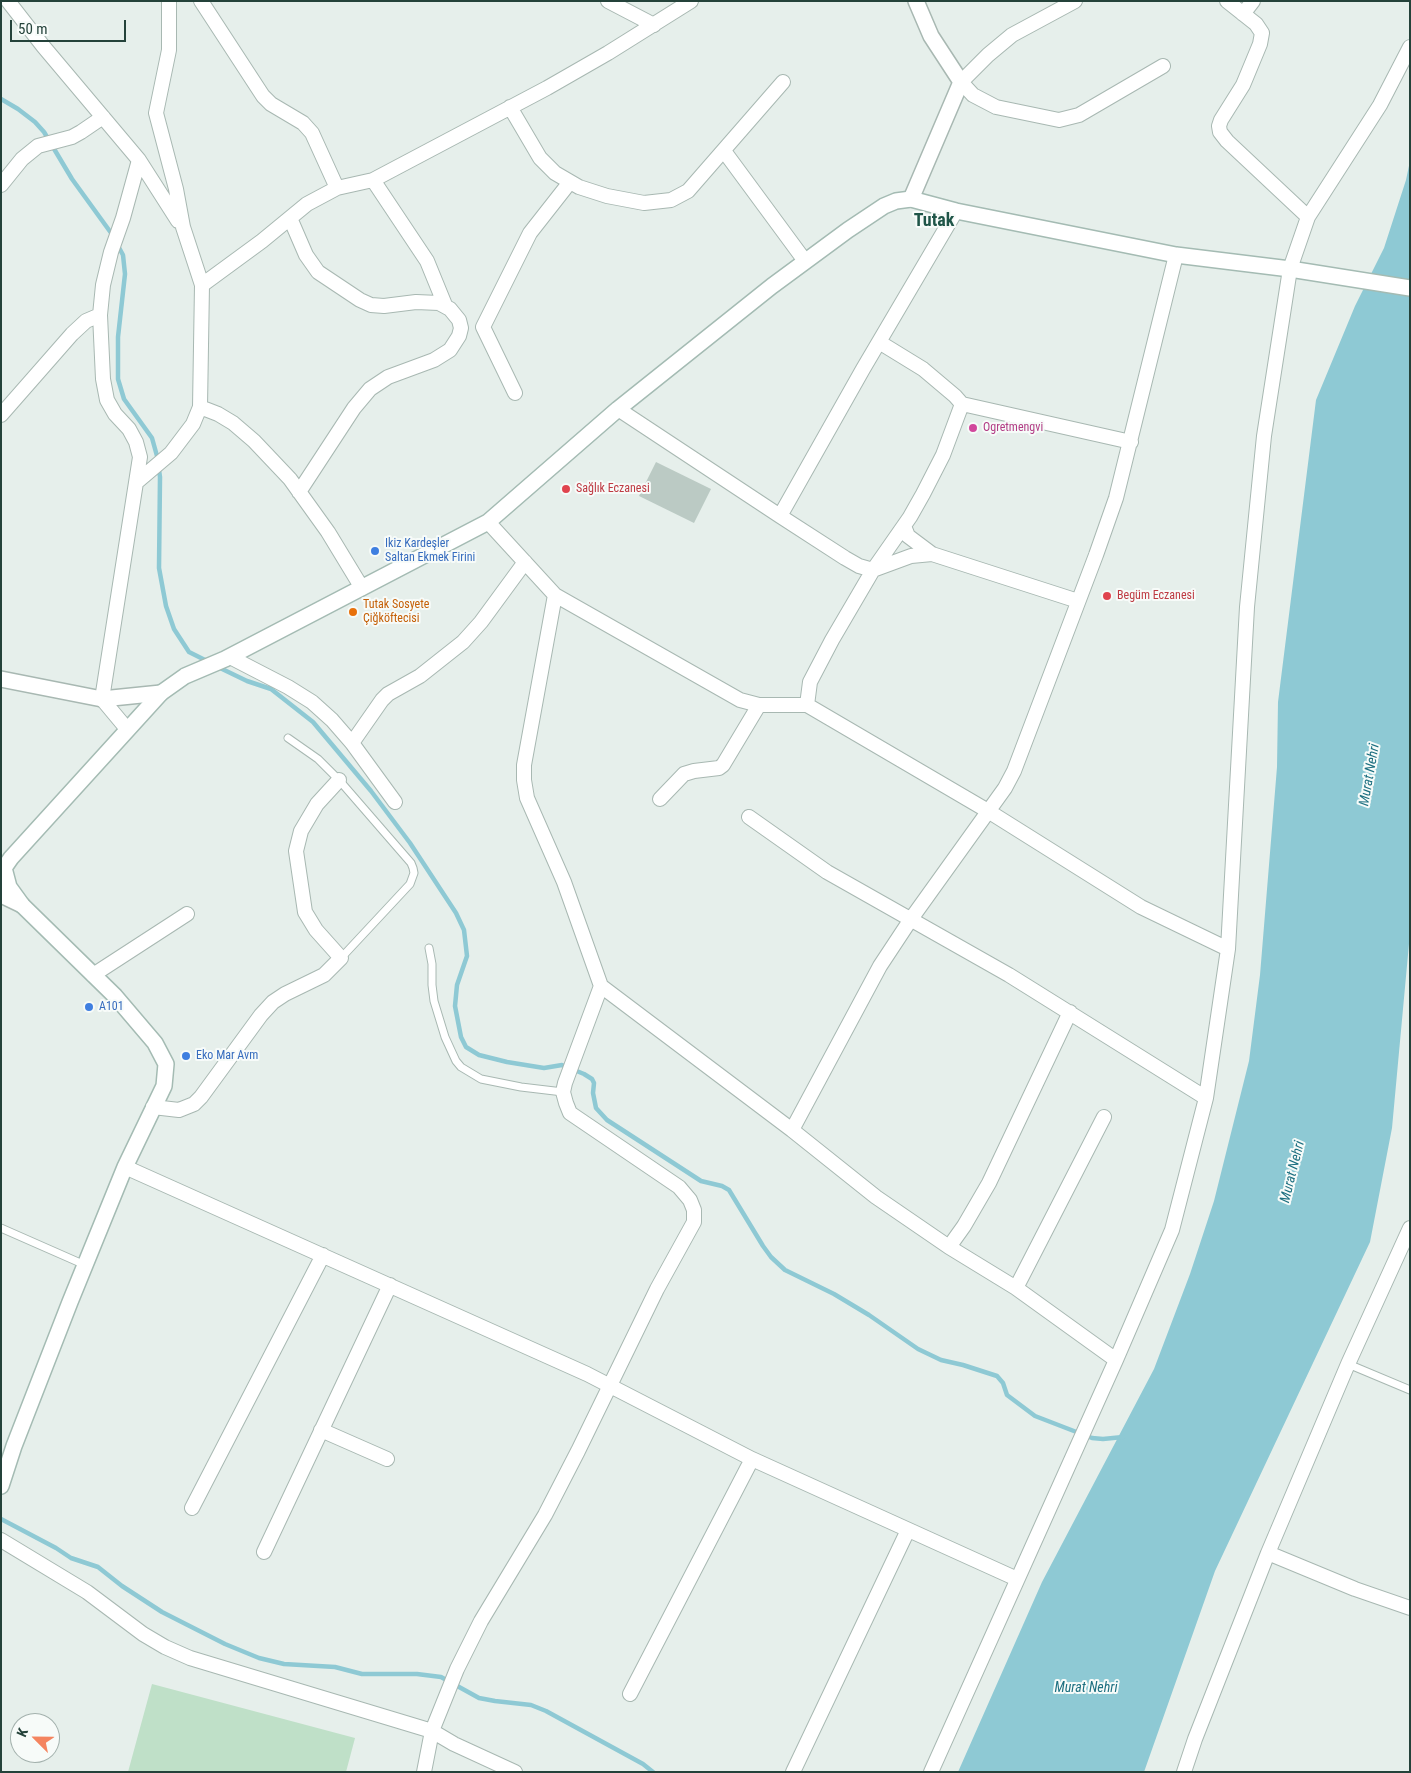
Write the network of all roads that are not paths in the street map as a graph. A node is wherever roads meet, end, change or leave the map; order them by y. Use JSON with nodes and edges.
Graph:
{"nodes":[{"id":1,"x":8,"y":1,"type":"edge"},
{"id":2,"x":169,"y":1,"type":"edge"},
{"id":3,"x":200,"y":1,"type":"edge"},
{"id":4,"x":608,"y":1,"type":"edge"},
{"id":5,"x":691,"y":1,"type":"edge"},
{"id":6,"x":916,"y":1,"type":"edge"},
{"id":7,"x":1075,"y":1,"type":"edge"},
{"id":8,"x":1227,"y":1,"type":"edge"},
{"id":9,"x":1253,"y":1,"type":"edge"},
{"id":10,"x":1243,"y":14,"type":"junction"},
{"id":11,"x":654,"y":24,"type":"junction"},
{"id":12,"x":1410,"y":47,"type":"edge"},
{"id":13,"x":1163,"y":66,"type":"dead end"},
{"id":14,"x":783,"y":82,"type":"dead end"},
{"id":15,"x":961,"y":82,"type":"junction"},
{"id":16,"x":510,"y":107,"type":"junction"},
{"id":17,"x":104,"y":117,"type":"junction"},
{"id":18,"x":724,"y":151,"type":"junction"},
{"id":19,"x":139,"y":160,"type":"junction"},
{"id":20,"x":373,"y":180,"type":"junction"},
{"id":21,"x":570,"y":182,"type":"junction"},
{"id":22,"x":1,"y":184,"type":"edge"},
{"id":23,"x":337,"y":188,"type":"junction"},
{"id":24,"x":911,"y":199,"type":"junction"},
{"id":25,"x":956,"y":210,"type":"junction"},
{"id":26,"x":1308,"y":217,"type":"junction"},
{"id":27,"x":290,"y":218,"type":"junction"},
{"id":28,"x":183,"y":228,"type":"junction"},
{"id":29,"x":1176,"y":255,"type":"junction"},
{"id":30,"x":805,"y":260,"type":"junction"},
{"id":31,"x":1290,"y":269,"type":"junction"},
{"id":32,"x":202,"y":285,"type":"junction"},
{"id":33,"x":1410,"y":288,"type":"edge"},
{"id":34,"x":445,"y":305,"type":"junction"},
{"id":35,"x":100,"y":315,"type":"junction"},
{"id":36,"x":483,"y":327,"type":"junction"},
{"id":37,"x":461,"y":328,"type":"junction"},
{"id":38,"x":879,"y":342,"type":"junction"},
{"id":39,"x":514,"y":393,"type":"dead end"},
{"id":40,"x":962,"y":404,"type":"junction"},
{"id":41,"x":200,"y":407,"type":"junction"},
{"id":42,"x":618,"y":408,"type":"junction"},
{"id":43,"x":1,"y":415,"type":"edge"},
{"id":44,"x":1131,"y":442,"type":"junction"},
{"id":45,"x":138,"y":480,"type":"junction"},
{"id":46,"x":299,"y":492,"type":"junction"},
{"id":47,"x":780,"y":516,"type":"junction"},
{"id":48,"x":488,"y":522,"type":"junction"},
{"id":49,"x":904,"y":526,"type":"junction"},
{"id":50,"x":932,"y":554,"type":"junction"},
{"id":51,"x":525,"y":562,"type":"junction"},
{"id":52,"x":873,"y":570,"type":"junction"},
{"id":53,"x":362,"y":588,"type":"junction"},
{"id":54,"x":555,"y":594,"type":"junction"},
{"id":55,"x":1078,"y":601,"type":"junction"},
{"id":56,"x":228,"y":658,"type":"junction"},
{"id":57,"x":1,"y":679,"type":"edge"},
{"id":58,"x":161,"y":693,"type":"junction"},
{"id":59,"x":102,"y":699,"type":"junction"},
{"id":60,"x":759,"y":705,"type":"junction"},
{"id":61,"x":807,"y":705,"type":"junction"},
{"id":62,"x":126,"y":729,"type":"junction"},
{"id":63,"x":288,"y":738,"type":"dead end"},
{"id":64,"x":352,"y":743,"type":"junction"},
{"id":65,"x":339,"y":780,"type":"junction"},
{"id":66,"x":660,"y":799,"type":"dead end"},
{"id":67,"x":395,"y":802,"type":"dead end"},
{"id":68,"x":988,"y":811,"type":"junction"},
{"id":69,"x":749,"y":817,"type":"dead end"},
{"id":70,"x":2,"y":868,"type":"edge"},
{"id":71,"x":1,"y":895,"type":"edge"},
{"id":72,"x":22,"y":905,"type":"junction"},
{"id":73,"x":187,"y":914,"type":"dead end"},
{"id":74,"x":911,"y":919,"type":"junction"},
{"id":75,"x":429,"y":948,"type":"dead end"},
{"id":76,"x":1228,"y":949,"type":"junction"},
{"id":77,"x":341,"y":958,"type":"junction"},
{"id":78,"x":93,"y":975,"type":"junction"},
{"id":79,"x":601,"y":986,"type":"junction"},
{"id":80,"x":1070,"y":1012,"type":"junction"},
{"id":81,"x":564,"y":1087,"type":"junction"},
{"id":82,"x":1206,"y":1098,"type":"junction"},
{"id":83,"x":153,"y":1107,"type":"junction"},
{"id":84,"x":1104,"y":1117,"type":"dead end"},
{"id":85,"x":792,"y":1130,"type":"junction"},
{"id":86,"x":125,"y":1167,"type":"junction"},
{"id":87,"x":1,"y":1228,"type":"edge"},
{"id":88,"x":1410,"y":1228,"type":"edge"},
{"id":89,"x":949,"y":1247,"type":"junction"},
{"id":90,"x":323,"y":1254,"type":"junction"},
{"id":91,"x":85,"y":1265,"type":"junction"},
{"id":92,"x":390,"y":1285,"type":"junction"},
{"id":93,"x":1016,"y":1288,"type":"junction"},
{"id":94,"x":1116,"y":1360,"type":"junction"},
{"id":95,"x":1348,"y":1364,"type":"junction"},
{"id":96,"x":610,"y":1386,"type":"junction"},
{"id":97,"x":1410,"y":1390,"type":"edge"},
{"id":98,"x":321,"y":1430,"type":"junction"},
{"id":99,"x":387,"y":1459,"type":"dead end"},
{"id":100,"x":752,"y":1459,"type":"junction"},
{"id":101,"x":1,"y":1486,"type":"edge"},
{"id":102,"x":192,"y":1508,"type":"dead end"},
{"id":103,"x":908,"y":1530,"type":"junction"},
{"id":104,"x":1,"y":1540,"type":"edge"},
{"id":105,"x":264,"y":1552,"type":"dead end"},
{"id":106,"x":1268,"y":1553,"type":"junction"},
{"id":107,"x":1017,"y":1579,"type":"junction"},
{"id":108,"x":1410,"y":1608,"type":"edge"},
{"id":109,"x":630,"y":1694,"type":"dead end"},
{"id":110,"x":432,"y":1731,"type":"junction"},
{"id":111,"x":424,"y":1772,"type":"edge"},
{"id":112,"x":514,"y":1772,"type":"edge"},
{"id":113,"x":793,"y":1772,"type":"edge"},
{"id":114,"x":931,"y":1772,"type":"edge"},
{"id":115,"x":1184,"y":1772,"type":"edge"}],
"edges":[{"from":1,"to":17,"type":"street"},
{"from":2,"to":28,"type":"street"},
{"from":3,"to":23,"type":"street"},
{"from":4,"to":11,"type":"street"},
{"from":5,"to":11,"type":"street"},
{"from":6,"to":15,"type":"main road"},
{"from":7,"to":15,"type":"street"},
{"from":8,"to":10,"type":"street"},
{"from":9,"to":10,"type":"street"},
{"from":10,"to":26,"type":"street"},
{"from":11,"to":16,"type":"street"},
{"from":12,"to":26,"type":"street"},
{"from":13,"to":15,"type":"street"},
{"from":14,"to":18,"type":"street"},
{"from":15,"to":24,"type":"main road"},
{"from":16,"to":20,"type":"street"},
{"from":16,"to":21,"type":"street"},
{"from":17,"to":19,"type":"street"},
{"from":17,"to":22,"type":"street"},
{"from":18,"to":21,"type":"street"},
{"from":18,"to":30,"type":"street"},
{"from":19,"to":28,"type":"street"},
{"from":19,"to":35,"type":"street"},
{"from":20,"to":23,"type":"street"},
{"from":20,"to":34,"type":"street"},
{"from":21,"to":36,"type":"street"},
{"from":23,"to":27,"type":"street"},
{"from":24,"to":25,"type":"main road"},
{"from":24,"to":30,"type":"main road"},
{"from":25,"to":29,"type":"main road"},
{"from":25,"to":38,"type":"street"},
{"from":26,"to":31,"type":"street"},
{"from":27,"to":32,"type":"street"},
{"from":27,"to":34,"type":"street"},
{"from":28,"to":32,"type":"street"},
{"from":29,"to":31,"type":"main road"},
{"from":29,"to":44,"type":"street"},
{"from":30,"to":42,"type":"main road"},
{"from":31,"to":33,"type":"main road"},
{"from":31,"to":76,"type":"street"},
{"from":32,"to":41,"type":"street"},
{"from":34,"to":37,"type":"street"},
{"from":35,"to":43,"type":"street"},
{"from":35,"to":45,"type":"street"},
{"from":36,"to":37,"type":"street"},
{"from":36,"to":39,"type":"street"},
{"from":37,"to":46,"type":"street"},
{"from":38,"to":40,"type":"street"},
{"from":38,"to":47,"type":"street"},
{"from":40,"to":44,"type":"street"},
{"from":40,"to":49,"type":"street"},
{"from":41,"to":45,"type":"street"},
{"from":41,"to":46,"type":"street"},
{"from":42,"to":47,"type":"street"},
{"from":42,"to":48,"type":"main road"},
{"from":44,"to":55,"type":"street"},
{"from":45,"to":59,"type":"street"},
{"from":46,"to":53,"type":"street"},
{"from":47,"to":52,"type":"street"},
{"from":48,"to":51,"type":"street"},
{"from":48,"to":53,"type":"main road"},
{"from":49,"to":50,"type":"street"},
{"from":49,"to":52,"type":"street"},
{"from":50,"to":52,"type":"street"},
{"from":50,"to":55,"type":"street"},
{"from":51,"to":54,"type":"street"},
{"from":51,"to":64,"type":"street"},
{"from":52,"to":61,"type":"street"},
{"from":53,"to":56,"type":"main road"},
{"from":54,"to":60,"type":"street"},
{"from":54,"to":79,"type":"street"},
{"from":55,"to":68,"type":"street"},
{"from":56,"to":58,"type":"main road"},
{"from":56,"to":64,"type":"street"},
{"from":57,"to":59,"type":"main road"},
{"from":58,"to":59,"type":"main road"},
{"from":58,"to":62,"type":"main road"},
{"from":59,"to":62,"type":"street"},
{"from":60,"to":61,"type":"street"},
{"from":60,"to":66,"type":"street"},
{"from":61,"to":68,"type":"street"},
{"from":62,"to":70,"type":"main road"},
{"from":63,"to":65,"type":"lane"},
{"from":64,"to":67,"type":"street"},
{"from":65,"to":77,"type":"street"},
{"from":65,"to":77,"type":"lane"},
{"from":68,"to":74,"type":"street"},
{"from":68,"to":76,"type":"street"},
{"from":69,"to":74,"type":"street"},
{"from":70,"to":72,"type":"main road"},
{"from":71,"to":72,"type":"main road"},
{"from":72,"to":78,"type":"main road"},
{"from":73,"to":78,"type":"street"},
{"from":74,"to":80,"type":"street"},
{"from":74,"to":85,"type":"street"},
{"from":75,"to":81,"type":"lane"},
{"from":76,"to":82,"type":"street"},
{"from":77,"to":83,"type":"street"},
{"from":78,"to":83,"type":"main road"},
{"from":79,"to":81,"type":"street"},
{"from":79,"to":85,"type":"street"},
{"from":80,"to":82,"type":"street"},
{"from":80,"to":89,"type":"street"},
{"from":81,"to":96,"type":"street"},
{"from":82,"to":94,"type":"street"},
{"from":83,"to":86,"type":"main road"},
{"from":84,"to":93,"type":"street"},
{"from":85,"to":89,"type":"street"},
{"from":86,"to":90,"type":"street"},
{"from":86,"to":91,"type":"main road"},
{"from":87,"to":91,"type":"lane"},
{"from":88,"to":95,"type":"street"},
{"from":89,"to":93,"type":"street"},
{"from":90,"to":92,"type":"street"},
{"from":90,"to":102,"type":"street"},
{"from":91,"to":101,"type":"main road"},
{"from":92,"to":96,"type":"street"},
{"from":92,"to":98,"type":"street"},
{"from":93,"to":94,"type":"street"},
{"from":94,"to":107,"type":"street"},
{"from":95,"to":97,"type":"lane"},
{"from":95,"to":106,"type":"street"},
{"from":96,"to":100,"type":"street"},
{"from":96,"to":110,"type":"street"},
{"from":98,"to":99,"type":"street"},
{"from":98,"to":105,"type":"street"},
{"from":100,"to":103,"type":"street"},
{"from":100,"to":109,"type":"street"},
{"from":103,"to":107,"type":"street"},
{"from":103,"to":113,"type":"street"},
{"from":104,"to":110,"type":"street"},
{"from":106,"to":108,"type":"street"},
{"from":106,"to":115,"type":"street"},
{"from":107,"to":114,"type":"street"},
{"from":110,"to":111,"type":"street"},
{"from":110,"to":112,"type":"street"}]}
